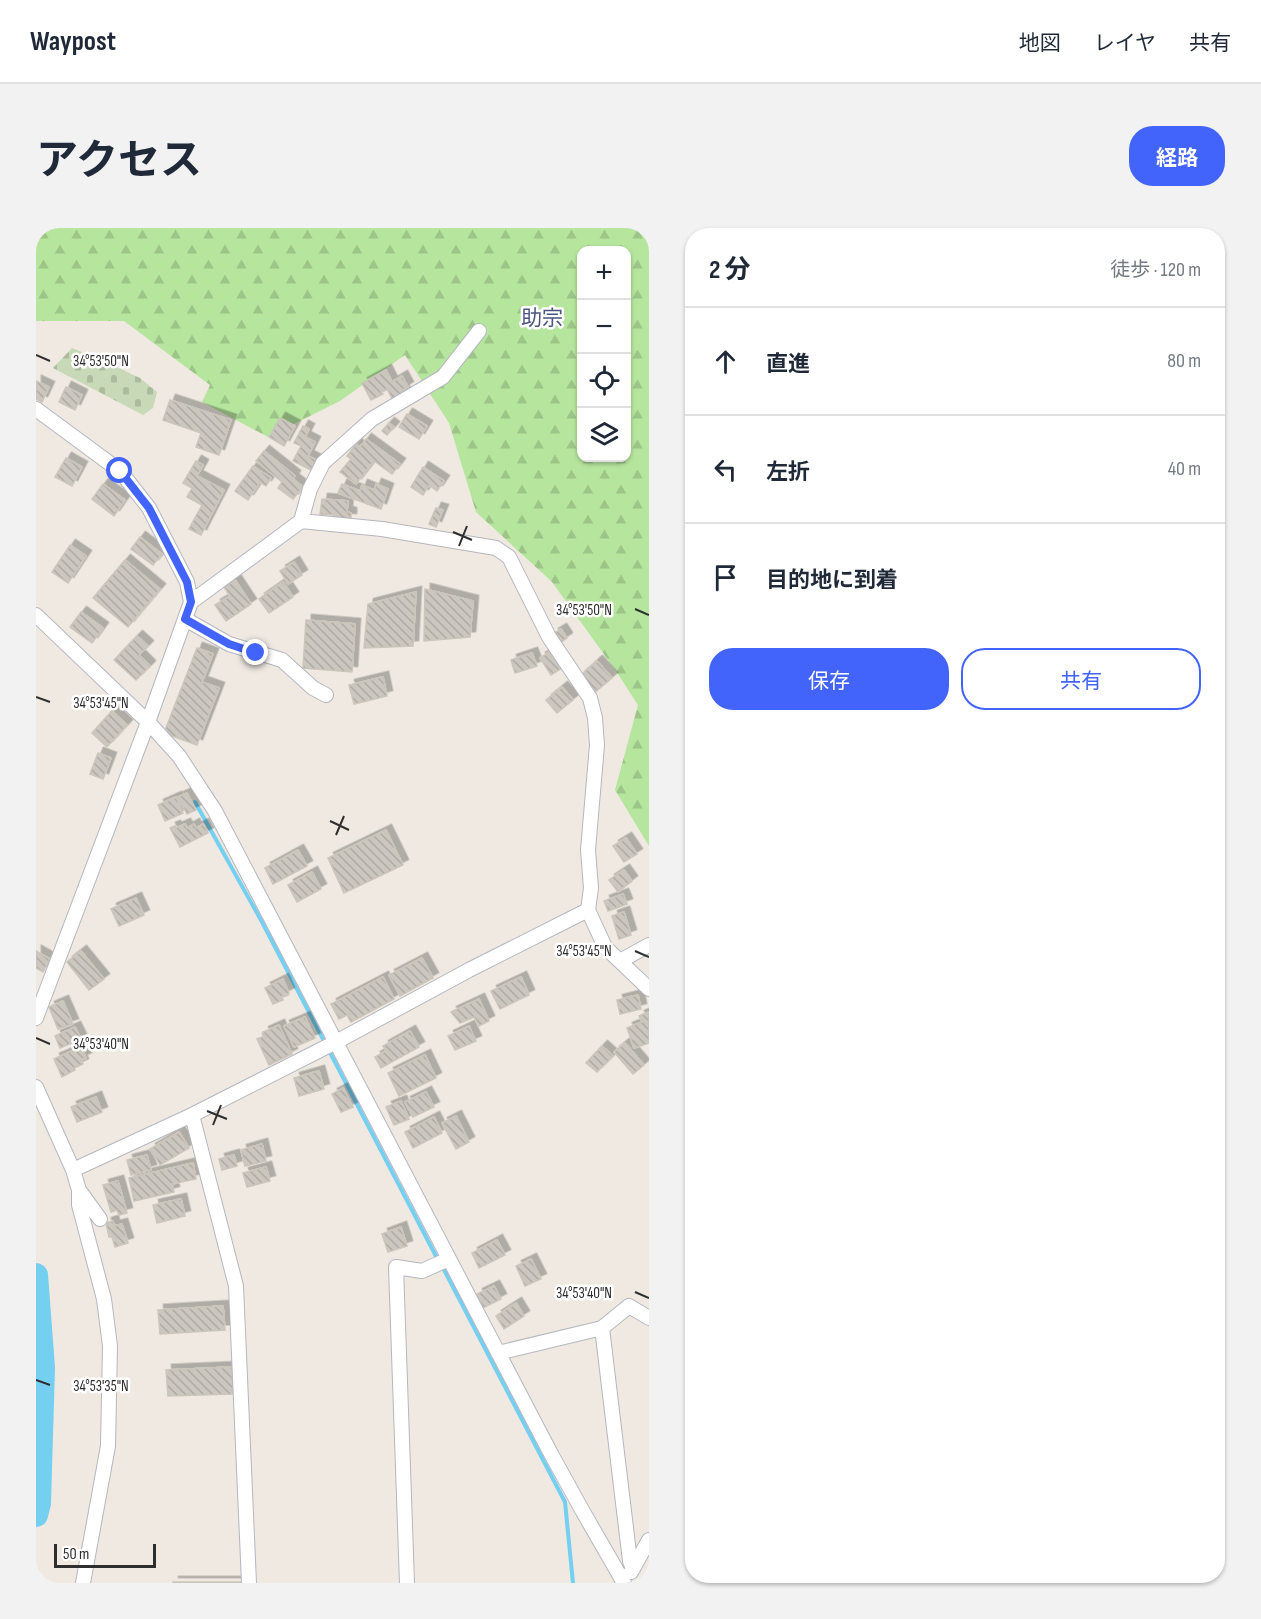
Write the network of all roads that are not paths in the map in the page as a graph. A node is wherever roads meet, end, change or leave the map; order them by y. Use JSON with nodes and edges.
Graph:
{"nodes":[{"id":1,"x":479,"y":331,"type":"dead end"},
{"id":2,"x":36,"y":409,"type":"edge"},
{"id":3,"x":301,"y":521,"type":"junction"},
{"id":4,"x":191,"y":602,"type":"junction"},
{"id":5,"x":36,"y":615,"type":"edge"},
{"id":6,"x":185,"y":619,"type":"junction"},
{"id":7,"x":326,"y":695,"type":"dead end"},
{"id":8,"x":148,"y":722,"type":"junction"},
{"id":9,"x":588,"y":910,"type":"junction"},
{"id":10,"x":649,"y":945,"type":"edge"},
{"id":11,"x":620,"y":961,"type":"junction"},
{"id":12,"x":649,"y":989,"type":"edge"},
{"id":13,"x":36,"y":1018,"type":"edge"},
{"id":14,"x":336,"y":1042,"type":"junction"},
{"id":15,"x":36,"y":1087,"type":"edge"},
{"id":16,"x":192,"y":1115,"type":"junction"},
{"id":17,"x":73,"y":1170,"type":"junction"},
{"id":18,"x":79,"y":1190,"type":"junction"},
{"id":19,"x":100,"y":1219,"type":"dead end"},
{"id":20,"x":450,"y":1259,"type":"junction"},
{"id":21,"x":649,"y":1318,"type":"edge"},
{"id":22,"x":602,"y":1328,"type":"junction"},
{"id":23,"x":498,"y":1353,"type":"junction"},
{"id":24,"x":649,"y":1540,"type":"edge"},
{"id":25,"x":633,"y":1569,"type":"junction"},
{"id":26,"x":83,"y":1583,"type":"edge"},
{"id":27,"x":249,"y":1583,"type":"edge"},
{"id":28,"x":407,"y":1583,"type":"edge"},
{"id":29,"x":624,"y":1583,"type":"edge"}],
"edges":[{"from":1,"to":3,"type":"street"},
{"from":2,"to":4,"type":"street"},
{"from":3,"to":4,"type":"street"},
{"from":3,"to":9,"type":"street"},
{"from":4,"to":6,"type":"street"},
{"from":5,"to":8,"type":"street"},
{"from":6,"to":7,"type":"street"},
{"from":6,"to":8,"type":"street"},
{"from":8,"to":13,"type":"street"},
{"from":8,"to":14,"type":"street"},
{"from":9,"to":11,"type":"street"},
{"from":9,"to":14,"type":"street"},
{"from":10,"to":11,"type":"street"},
{"from":11,"to":12,"type":"street"},
{"from":14,"to":16,"type":"street"},
{"from":14,"to":20,"type":"street"},
{"from":15,"to":17,"type":"street"},
{"from":16,"to":17,"type":"street"},
{"from":16,"to":27,"type":"street"},
{"from":17,"to":18,"type":"street"},
{"from":18,"to":19,"type":"street"},
{"from":18,"to":26,"type":"street"},
{"from":20,"to":23,"type":"street"},
{"from":20,"to":28,"type":"street"},
{"from":21,"to":22,"type":"street"},
{"from":22,"to":23,"type":"street"},
{"from":22,"to":25,"type":"street"},
{"from":23,"to":29,"type":"street"},
{"from":24,"to":25,"type":"street"},
{"from":25,"to":29,"type":"street"}]}
